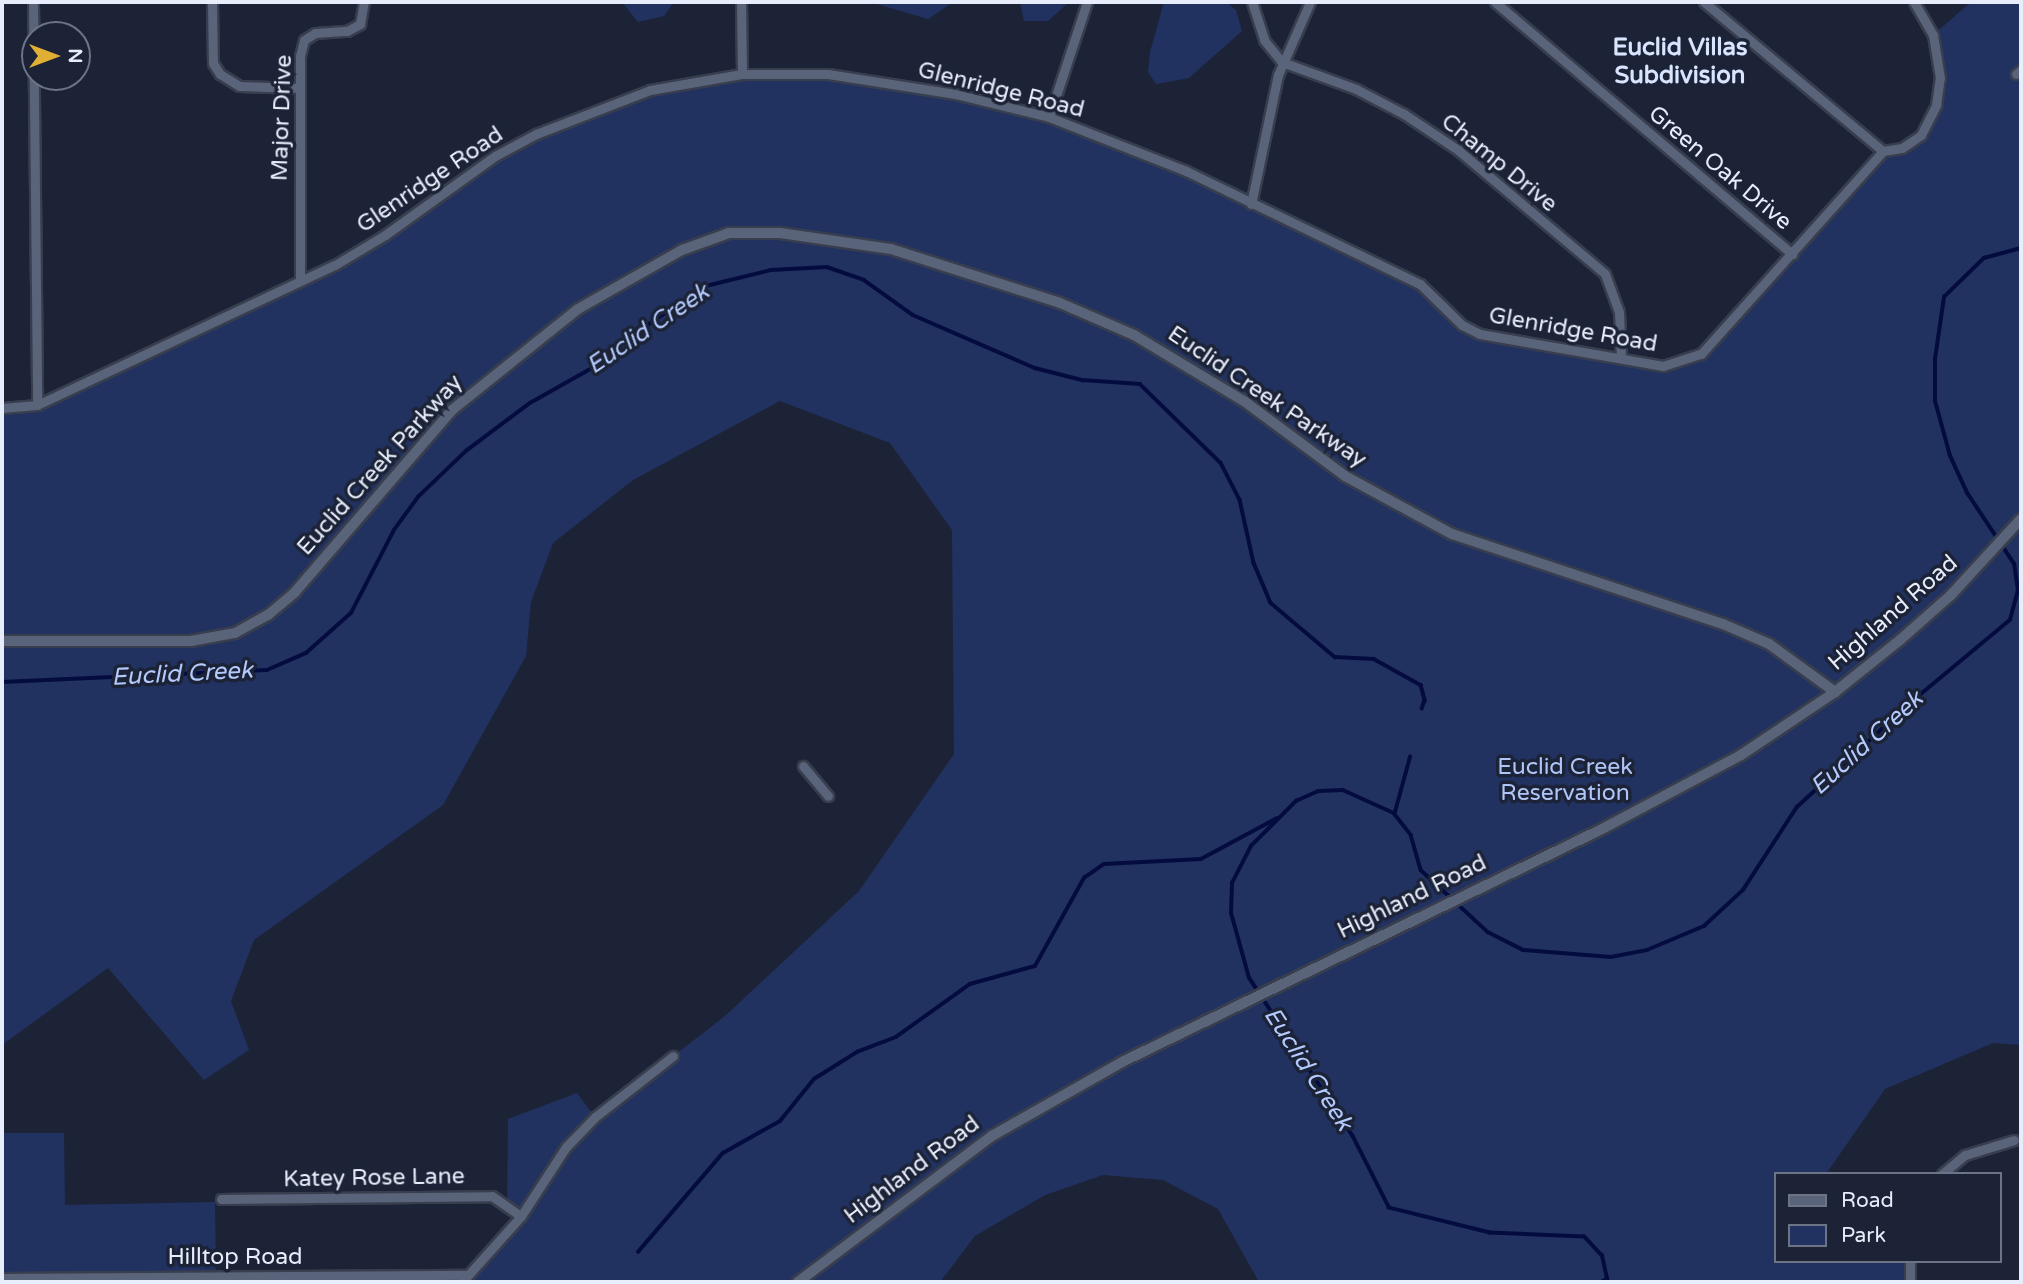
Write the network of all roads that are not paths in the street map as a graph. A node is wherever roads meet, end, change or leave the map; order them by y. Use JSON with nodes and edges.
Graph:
{"nodes":[{"id":1,"x":33,"y":2,"type":"edge"},
{"id":2,"x":212,"y":2,"type":"edge"},
{"id":3,"x":364,"y":2,"type":"edge"},
{"id":4,"x":741,"y":2,"type":"edge"},
{"id":5,"x":1087,"y":2,"type":"edge"},
{"id":6,"x":1252,"y":2,"type":"edge"},
{"id":7,"x":1310,"y":2,"type":"edge"},
{"id":8,"x":1495,"y":2,"type":"edge"},
{"id":9,"x":1704,"y":2,"type":"edge"},
{"id":10,"x":1914,"y":2,"type":"edge"},
{"id":11,"x":1282,"y":62,"type":"junction"},
{"id":12,"x":742,"y":74,"type":"junction"},
{"id":13,"x":299,"y":89,"type":"junction"},
{"id":14,"x":1049,"y":117,"type":"junction"},
{"id":15,"x":1883,"y":151,"type":"junction"},
{"id":16,"x":1251,"y":204,"type":"junction"},
{"id":17,"x":1791,"y":254,"type":"junction"},
{"id":18,"x":300,"y":280,"type":"junction"},
{"id":19,"x":1621,"y":357,"type":"junction"},
{"id":20,"x":37,"y":405,"type":"junction"},
{"id":21,"x":2,"y":408,"type":"edge"},
{"id":22,"x":2021,"y":519,"type":"edge"},
{"id":23,"x":2,"y":641,"type":"edge"},
{"id":24,"x":1835,"y":692,"type":"junction"},
{"id":25,"x":803,"y":766,"type":"dead end"},
{"id":26,"x":828,"y":796,"type":"dead end"},
{"id":27,"x":673,"y":1056,"type":"dead end"},
{"id":28,"x":2014,"y":1140,"type":"dead end"},
{"id":29,"x":1944,"y":1172,"type":"edge"},
{"id":30,"x":221,"y":1199,"type":"dead end"},
{"id":31,"x":522,"y":1216,"type":"junction"},
{"id":32,"x":1910,"y":1263,"type":"edge"},
{"id":33,"x":2,"y":1278,"type":"edge"},
{"id":34,"x":465,"y":1278,"type":"edge"},
{"id":35,"x":798,"y":1282,"type":"edge"},
{"id":36,"x":1910,"y":1282,"type":"edge"}],
"edges":[{"from":1,"to":20,"type":"street"},
{"from":2,"to":13,"type":"street"},
{"from":3,"to":13,"type":"street","name":"Major Drive"},
{"from":4,"to":12,"type":"street"},
{"from":5,"to":14,"type":"street"},
{"from":6,"to":11,"type":"street"},
{"from":7,"to":11,"type":"street"},
{"from":8,"to":17,"type":"street","name":"Green Oak Drive"},
{"from":9,"to":15,"type":"street"},
{"from":10,"to":15,"type":"street","name":"Glenridge Road"},
{"from":11,"to":16,"type":"street"},
{"from":11,"to":19,"type":"street","name":"Champ Drive"},
{"from":12,"to":14,"type":"street","name":"Glenridge Road"},
{"from":12,"to":18,"type":"street","name":"Glenridge Road"},
{"from":13,"to":18,"type":"street","name":"Major Drive"},
{"from":14,"to":16,"type":"street","name":"Glenridge Road"},
{"from":15,"to":17,"type":"street","name":"Glenridge Road"},
{"from":16,"to":19,"type":"street","name":"Glenridge Road"},
{"from":17,"to":19,"type":"street","name":"Glenridge Road"},
{"from":18,"to":20,"type":"street","name":"Glenridge Road"},
{"from":20,"to":21,"type":"street","name":"Glenridge Road"},
{"from":22,"to":24,"type":"street","name":"Highland Road"},
{"from":23,"to":24,"type":"street","name":"Euclid Creek Parkway"},
{"from":24,"to":35,"type":"street","name":"Highland Road"},
{"from":25,"to":26,"type":"street"},
{"from":27,"to":31,"type":"street"},
{"from":28,"to":29,"type":"street"},
{"from":30,"to":31,"type":"street","name":"Katey Rose Lane"},
{"from":31,"to":34,"type":"street"},
{"from":32,"to":36,"type":"street"},
{"from":33,"to":34,"type":"street","name":"Hilltop Road"}]}
